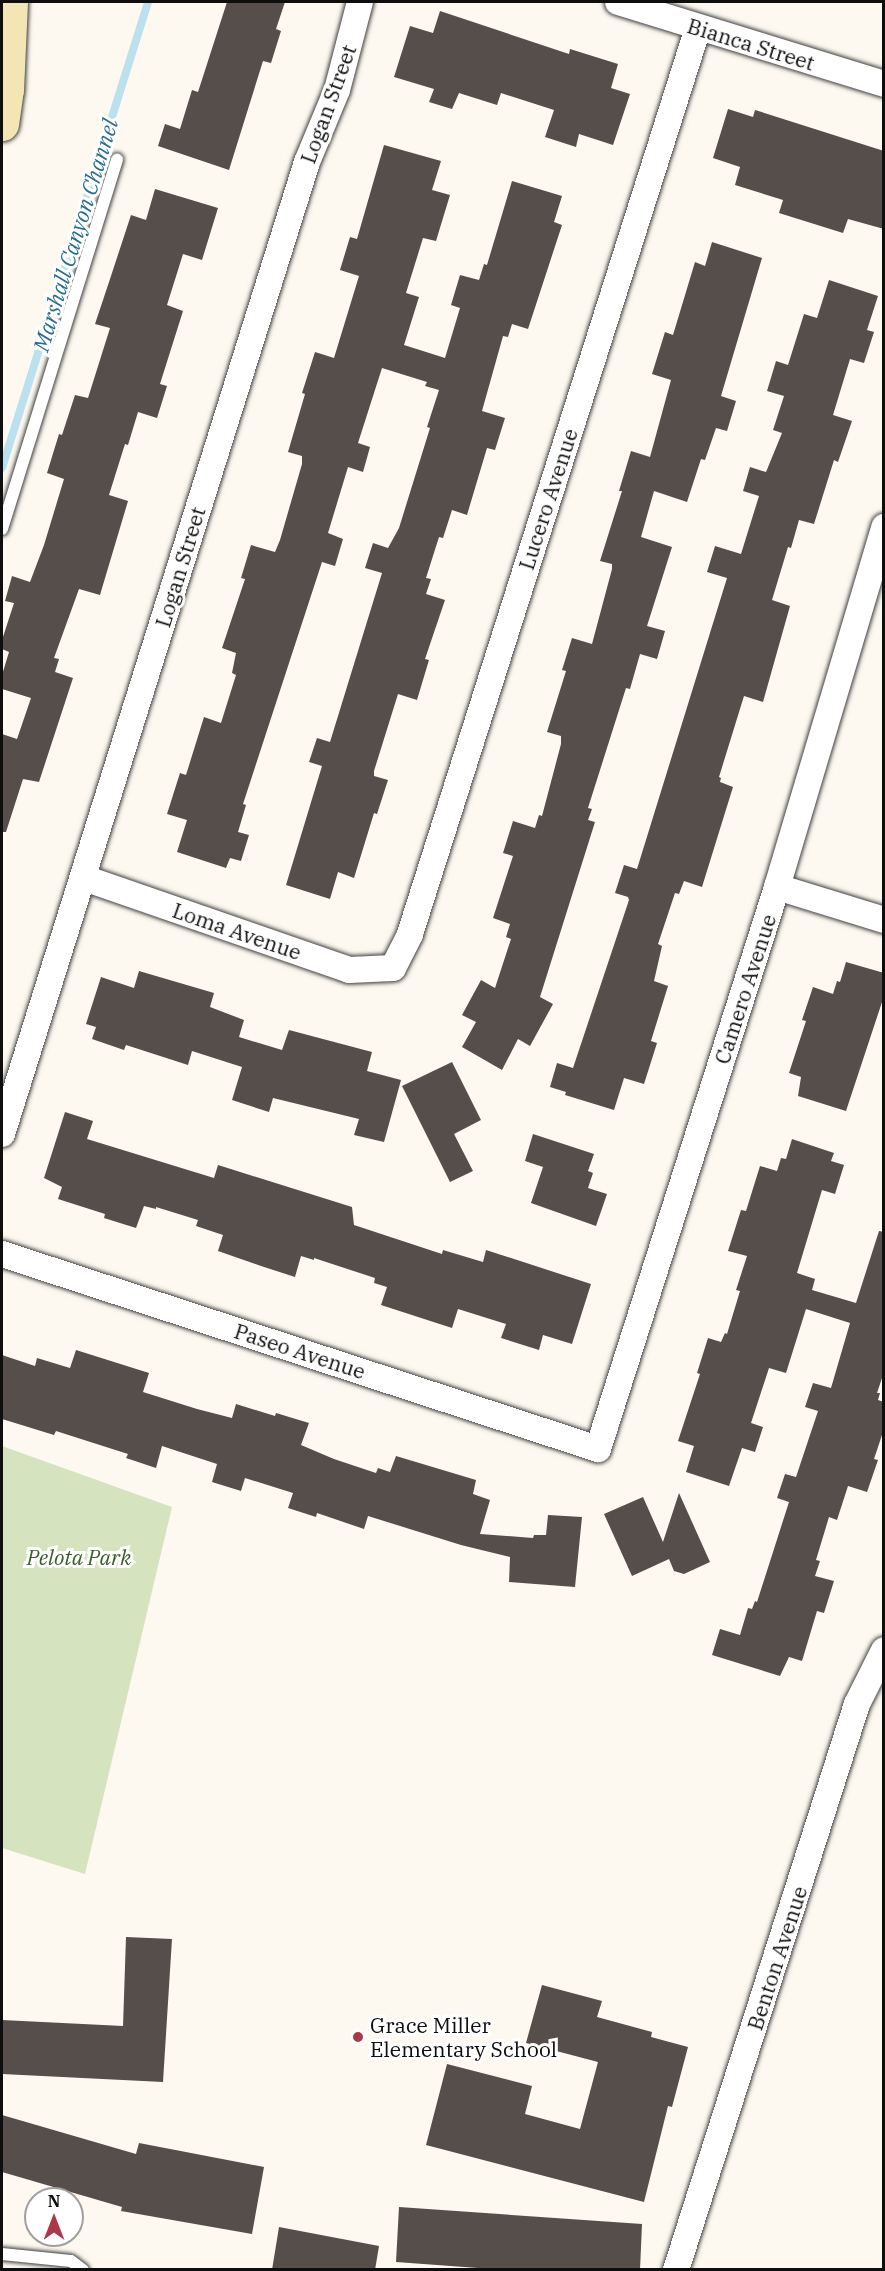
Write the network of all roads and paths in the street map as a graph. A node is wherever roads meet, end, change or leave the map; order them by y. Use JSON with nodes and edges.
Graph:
{"nodes":[{"id":1,"x":11,"y":2,"type":"edge"},
{"id":2,"x":360,"y":2,"type":"edge"},
{"id":3,"x":618,"y":2,"type":"edge"},
{"id":4,"x":698,"y":28,"type":"junction"},
{"id":5,"x":884,"y":84,"type":"edge"},
{"id":6,"x":2,"y":124,"type":"edge"},
{"id":7,"x":117,"y":160,"type":"dead end"},
{"id":8,"x":884,"y":527,"type":"edge"},
{"id":9,"x":2,"y":529,"type":"edge"},
{"id":10,"x":84,"y":878,"type":"junction"},
{"id":11,"x":777,"y":887,"type":"junction"},
{"id":12,"x":884,"y":920,"type":"edge"},
{"id":13,"x":393,"y":968,"type":"joint"},
{"id":14,"x":2,"y":1134,"type":"edge"},
{"id":15,"x":2,"y":1254,"type":"edge"},
{"id":16,"x":598,"y":1449,"type":"joint"},
{"id":17,"x":884,"y":1650,"type":"edge"},
{"id":18,"x":2,"y":2254,"type":"edge"},
{"id":19,"x":83,"y":2270,"type":"edge"},
{"id":20,"x":676,"y":2270,"type":"edge"}],
"edges":[{"from":1,"to":6,"type":"main road"},
{"from":2,"to":10,"type":"street","name":"Logan Street"},
{"from":3,"to":4,"type":"street","name":"Bianca Street"},
{"from":4,"to":5,"type":"street","name":"Bianca Street"},
{"from":4,"to":13,"type":"street","name":"Lucero Avenue"},
{"from":7,"to":9,"type":"lane"},
{"from":8,"to":11,"type":"street","name":"Camero Avenue"},
{"from":10,"to":13,"type":"street","name":"Loma Avenue"},
{"from":10,"to":14,"type":"street","name":"Logan Street"},
{"from":11,"to":12,"type":"street"},
{"from":11,"to":16,"type":"street","name":"Camero Avenue"},
{"from":15,"to":16,"type":"street","name":"Paseo Avenue"},
{"from":17,"to":20,"type":"street","name":"Benton Avenue"},
{"from":18,"to":19,"type":"lane"}]}
